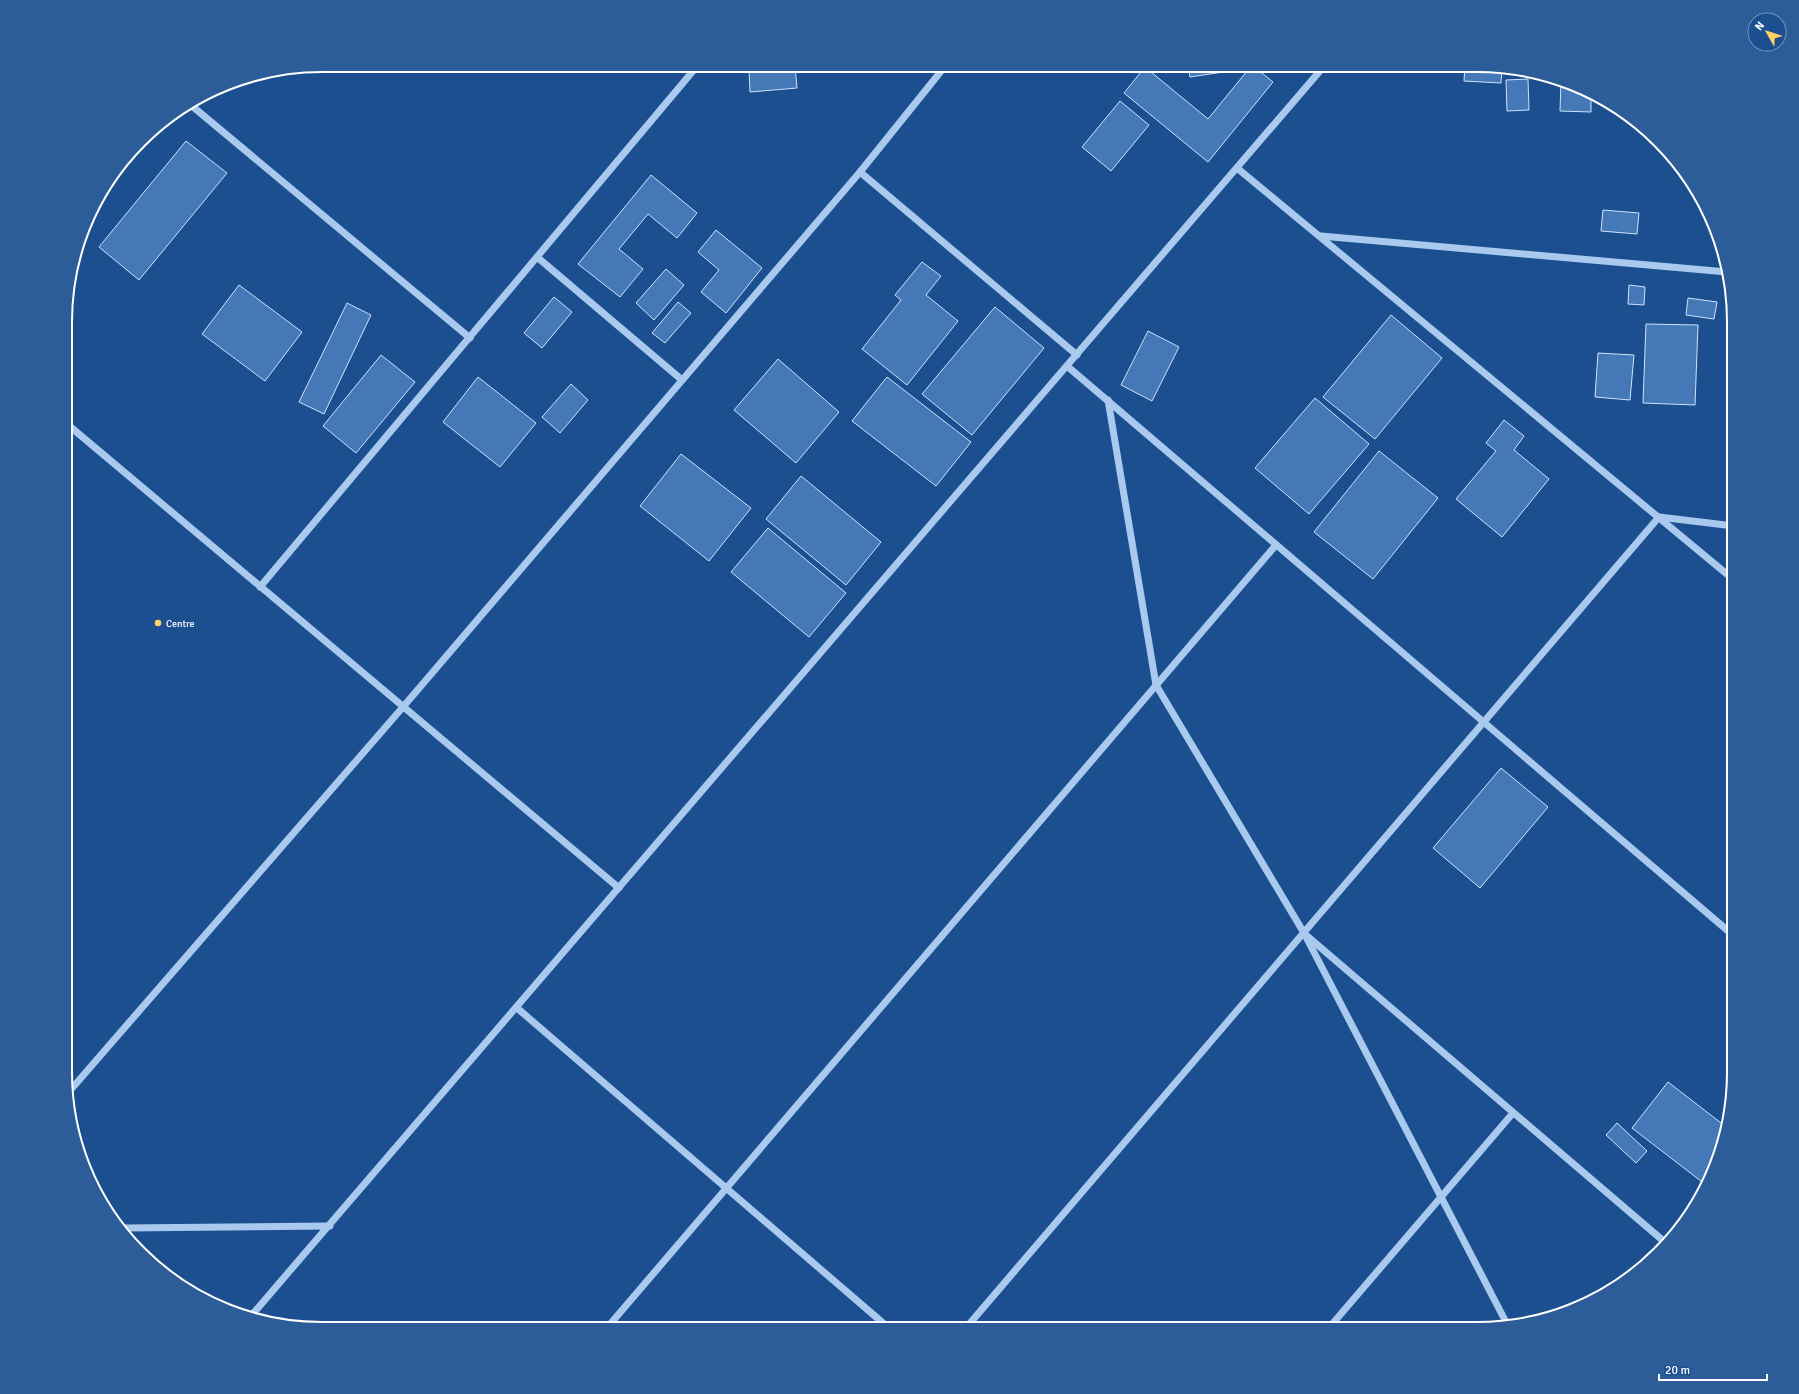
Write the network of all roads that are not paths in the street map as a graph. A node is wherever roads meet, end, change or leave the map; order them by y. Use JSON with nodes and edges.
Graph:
{"nodes":[{"id":1,"x":692,"y":72,"type":"edge"},
{"id":2,"x":940,"y":72,"type":"edge"},
{"id":3,"x":1320,"y":72,"type":"edge"},
{"id":4,"x":193,"y":107,"type":"edge"},
{"id":5,"x":1237,"y":168,"type":"junction"},
{"id":6,"x":860,"y":172,"type":"junction"},
{"id":7,"x":1320,"y":236,"type":"junction"},
{"id":8,"x":537,"y":257,"type":"junction"},
{"id":9,"x":1722,"y":271,"type":"edge"},
{"id":10,"x":470,"y":338,"type":"junction"},
{"id":11,"x":1077,"y":355,"type":"junction"},
{"id":12,"x":1068,"y":366,"type":"junction"},
{"id":13,"x":682,"y":380,"type":"junction"},
{"id":14,"x":1108,"y":400,"type":"junction"},
{"id":15,"x":72,"y":428,"type":"edge"},
{"id":16,"x":1659,"y":517,"type":"junction"},
{"id":17,"x":1727,"y":525,"type":"edge"},
{"id":18,"x":1276,"y":545,"type":"junction"},
{"id":19,"x":1727,"y":574,"type":"edge"},
{"id":20,"x":260,"y":587,"type":"junction"},
{"id":21,"x":1156,"y":685,"type":"junction"},
{"id":22,"x":403,"y":707,"type":"junction"},
{"id":23,"x":1484,"y":722,"type":"junction"},
{"id":24,"x":620,"y":888,"type":"junction"},
{"id":25,"x":1727,"y":930,"type":"edge"},
{"id":26,"x":1304,"y":933,"type":"junction"},
{"id":27,"x":517,"y":1008,"type":"junction"},
{"id":28,"x":73,"y":1087,"type":"edge"},
{"id":29,"x":1513,"y":1113,"type":"junction"},
{"id":30,"x":726,"y":1188,"type":"junction"},
{"id":31,"x":1441,"y":1198,"type":"junction"},
{"id":32,"x":330,"y":1226,"type":"junction"},
{"id":33,"x":127,"y":1228,"type":"edge"},
{"id":34,"x":1662,"y":1240,"type":"edge"},
{"id":35,"x":254,"y":1312,"type":"edge"},
{"id":36,"x":1505,"y":1320,"type":"edge"},
{"id":37,"x":612,"y":1322,"type":"edge"},
{"id":38,"x":882,"y":1322,"type":"edge"},
{"id":39,"x":971,"y":1322,"type":"edge"},
{"id":40,"x":1334,"y":1322,"type":"edge"}],
"edges":[{"from":1,"to":8,"type":"street"},
{"from":2,"to":6,"type":"street"},
{"from":3,"to":5,"type":"street"},
{"from":4,"to":10,"type":"street"},
{"from":5,"to":7,"type":"street"},
{"from":5,"to":11,"type":"street"},
{"from":6,"to":11,"type":"street"},
{"from":6,"to":13,"type":"street"},
{"from":7,"to":9,"type":"street"},
{"from":7,"to":16,"type":"street"},
{"from":8,"to":10,"type":"street"},
{"from":8,"to":13,"type":"street"},
{"from":10,"to":20,"type":"street"},
{"from":11,"to":12,"type":"street"},
{"from":12,"to":14,"type":"street"},
{"from":12,"to":24,"type":"street"},
{"from":13,"to":22,"type":"street"},
{"from":14,"to":18,"type":"street"},
{"from":14,"to":21,"type":"street"},
{"from":15,"to":20,"type":"street"},
{"from":16,"to":17,"type":"street"},
{"from":16,"to":19,"type":"street"},
{"from":16,"to":23,"type":"street"},
{"from":18,"to":21,"type":"street"},
{"from":18,"to":23,"type":"street"},
{"from":20,"to":22,"type":"street"},
{"from":21,"to":26,"type":"street"},
{"from":21,"to":30,"type":"street"},
{"from":22,"to":24,"type":"street"},
{"from":22,"to":28,"type":"street"},
{"from":23,"to":25,"type":"street"},
{"from":23,"to":26,"type":"street"},
{"from":24,"to":27,"type":"street"},
{"from":26,"to":29,"type":"street"},
{"from":26,"to":31,"type":"street"},
{"from":26,"to":39,"type":"street"},
{"from":27,"to":30,"type":"street"},
{"from":27,"to":32,"type":"street"},
{"from":29,"to":31,"type":"street"},
{"from":29,"to":34,"type":"street"},
{"from":30,"to":37,"type":"street"},
{"from":30,"to":38,"type":"street"},
{"from":31,"to":36,"type":"street"},
{"from":31,"to":40,"type":"street"},
{"from":32,"to":33,"type":"street"},
{"from":32,"to":35,"type":"street"}]}
